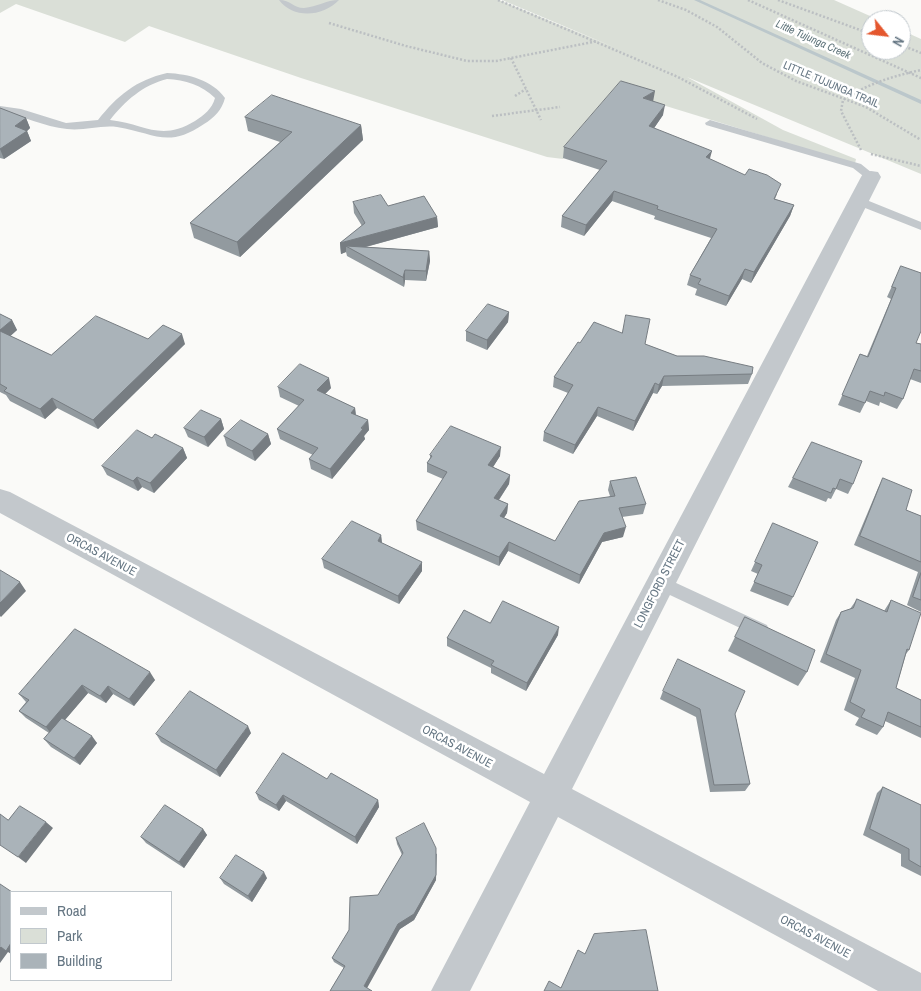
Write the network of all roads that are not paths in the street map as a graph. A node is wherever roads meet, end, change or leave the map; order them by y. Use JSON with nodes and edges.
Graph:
{"nodes":[{"id":1,"x":284,"y":0,"type":"edge"},
{"id":2,"x":334,"y":0,"type":"edge"},
{"id":3,"x":0,"y":109,"type":"edge"},
{"id":4,"x":710,"y":123,"type":"dead end"},
{"id":5,"x":102,"y":124,"type":"junction"},
{"id":6,"x":864,"y":177,"type":"junction"},
{"id":7,"x":921,"y":226,"type":"edge"},
{"id":8,"x":0,"y":500,"type":"edge"},
{"id":9,"x":661,"y":583,"type":"junction"},
{"id":10,"x":774,"y":637,"type":"edge"},
{"id":11,"x":550,"y":797,"type":"junction"},
{"id":12,"x":450,"y":991,"type":"edge"},
{"id":13,"x":916,"y":991,"type":"edge"}],
"edges":[{"from":1,"to":2,"type":"lane"},
{"from":3,"to":5,"type":"lane"},
{"from":4,"to":6,"type":"lane"},
{"from":5,"to":5,"type":"lane"},
{"from":6,"to":7,"type":"lane"},
{"from":6,"to":9,"type":"street","name":"LONGFORD STREET"},
{"from":8,"to":11,"type":"street","name":"ORCAS AVENUE"},
{"from":9,"to":10,"type":"lane"},
{"from":9,"to":11,"type":"street","name":"LONGFORD STREET"},
{"from":11,"to":12,"type":"street","name":"LONGFORD STREET"},
{"from":11,"to":13,"type":"street","name":"ORCAS AVENUE"}]}
